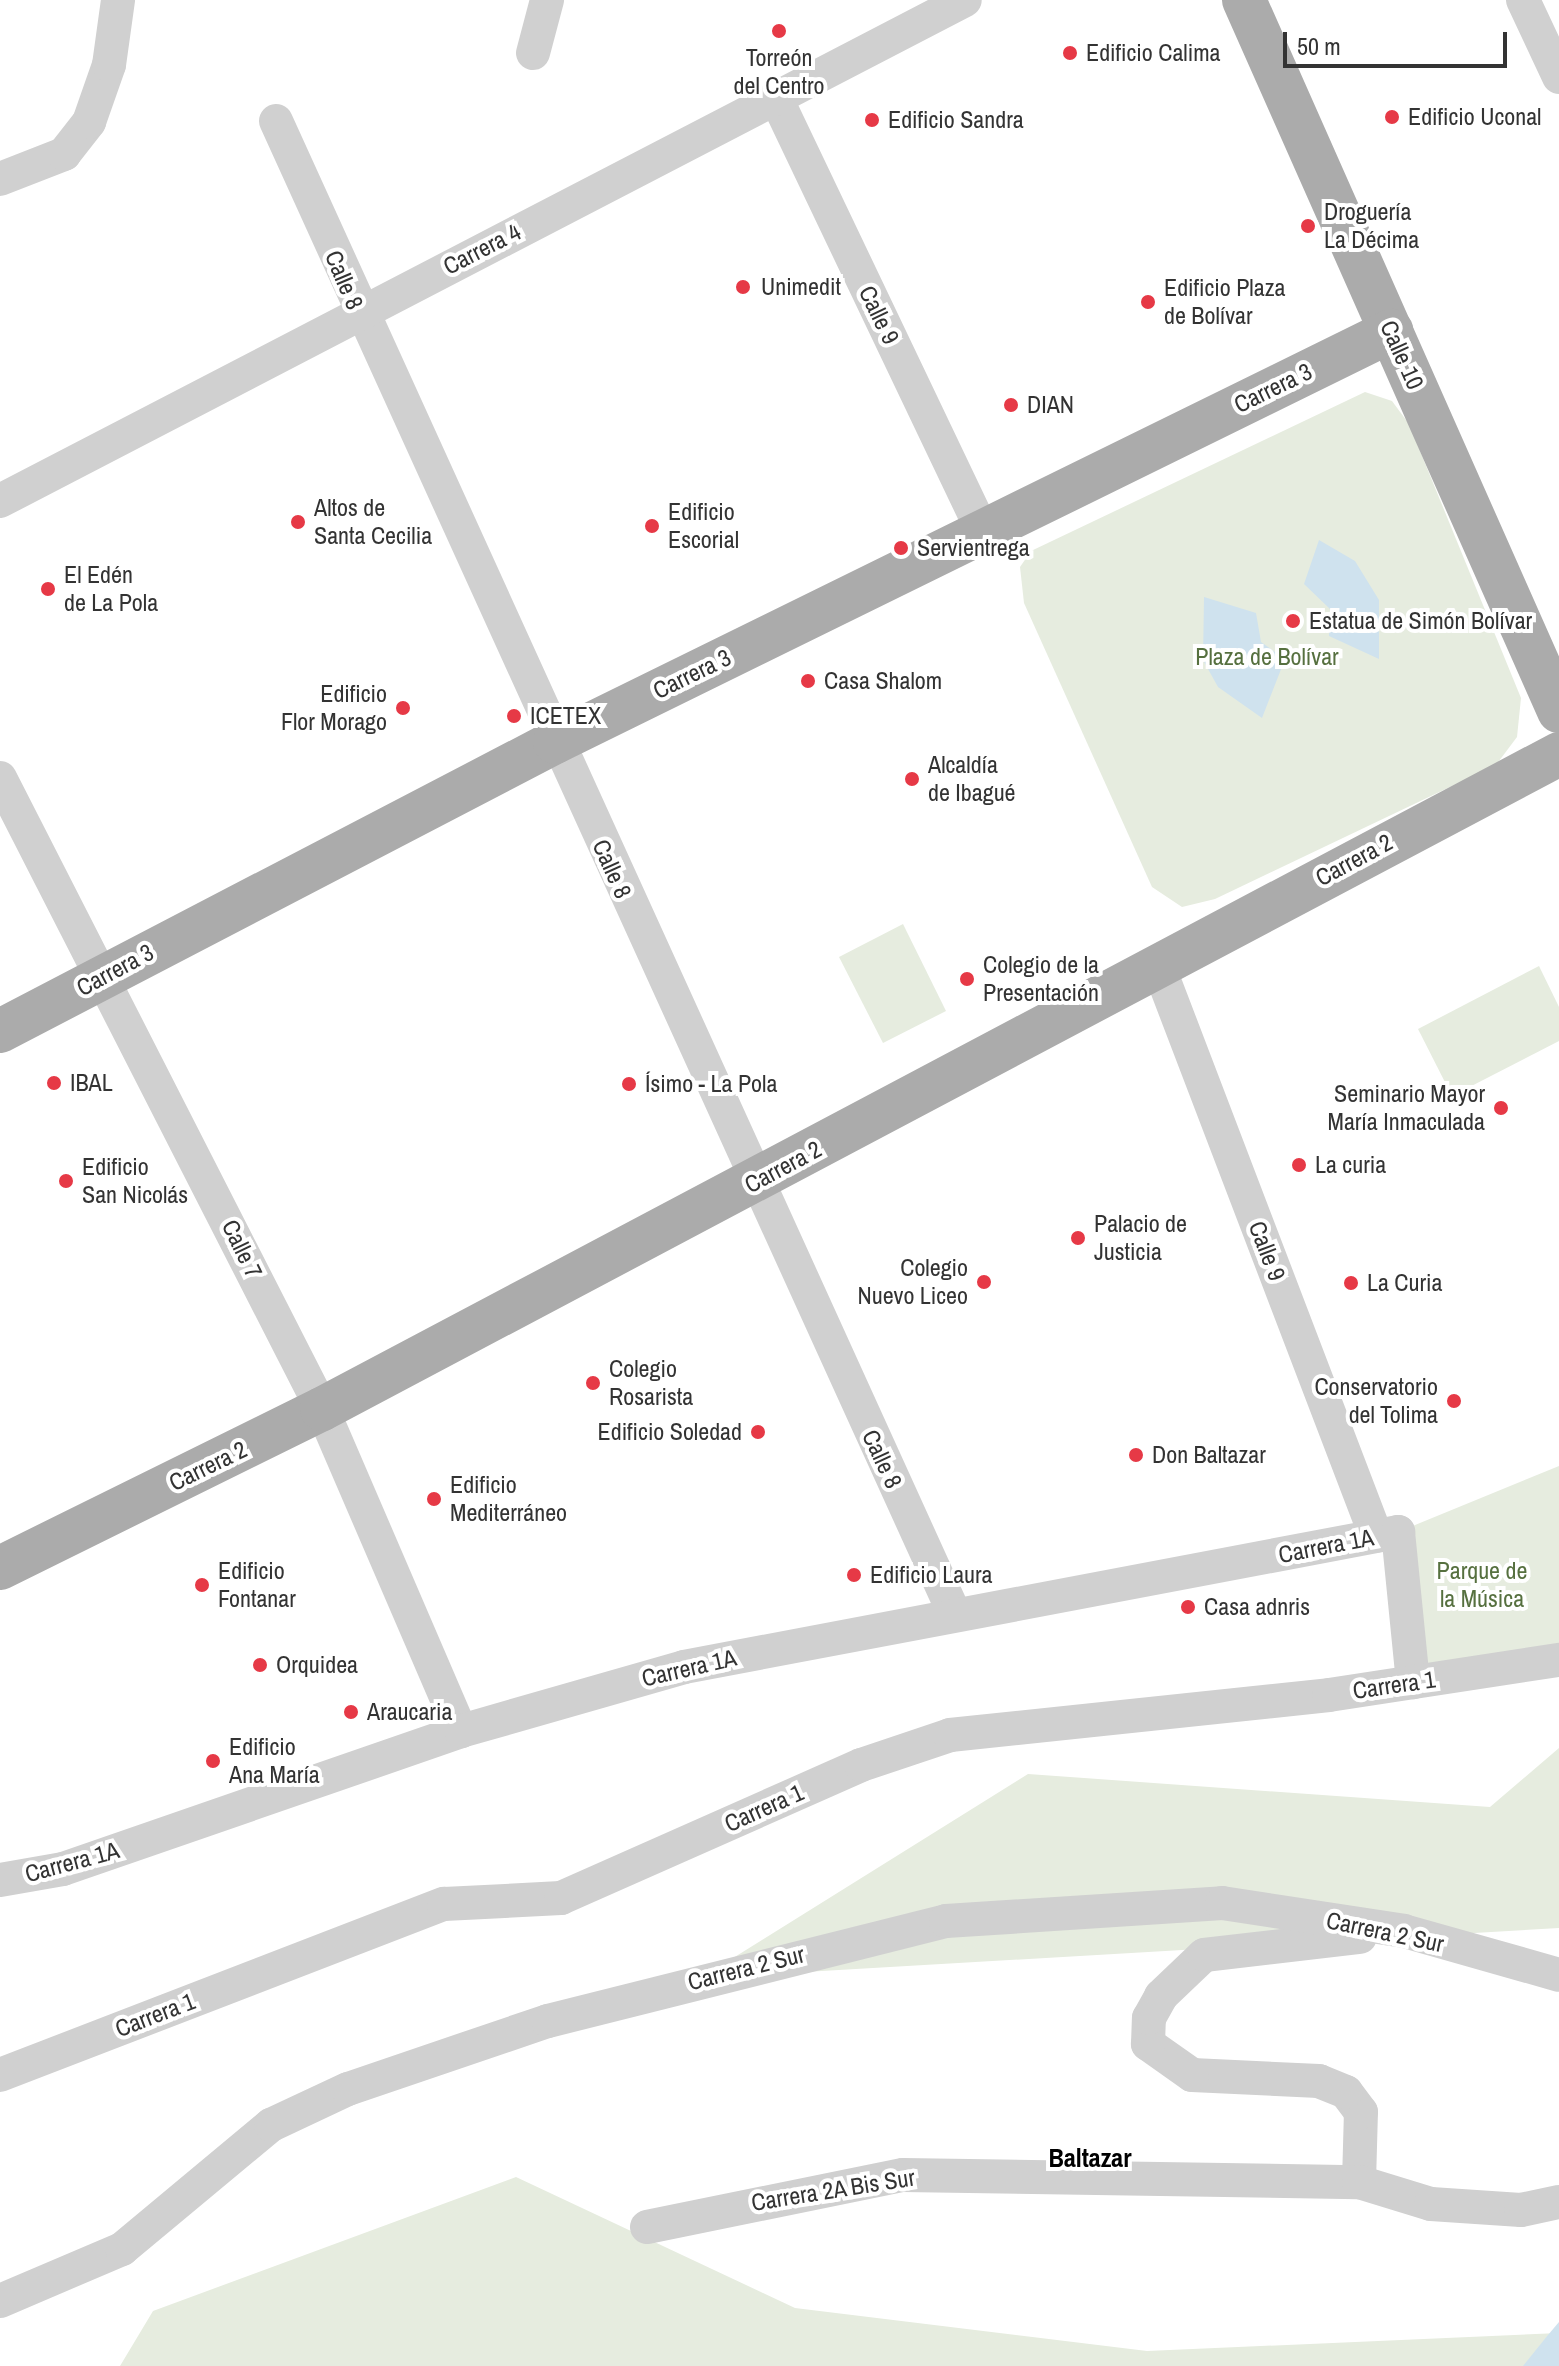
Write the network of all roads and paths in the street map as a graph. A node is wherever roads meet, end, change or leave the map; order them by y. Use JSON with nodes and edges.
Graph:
{"nodes":[{"id":1,"x":118,"y":0,"type":"edge"},
{"id":2,"x":547,"y":0,"type":"edge"},
{"id":3,"x":965,"y":0,"type":"edge"},
{"id":4,"x":1244,"y":0,"type":"edge"},
{"id":5,"x":1523,"y":0,"type":"edge"},
{"id":6,"x":533,"y":53,"type":"dead end"},
{"id":7,"x":1559,"y":77,"type":"edge"},
{"id":8,"x":777,"y":100,"type":"junction"},
{"id":9,"x":276,"y":121,"type":"dead end"},
{"id":10,"x":0,"y":179,"type":"edge"},
{"id":11,"x":358,"y":313,"type":"junction"},
{"id":12,"x":1391,"y":331,"type":"junction"},
{"id":13,"x":0,"y":501,"type":"edge"},
{"id":14,"x":982,"y":530,"type":"junction"},
{"id":15,"x":1559,"y":711,"type":"edge"},
{"id":16,"x":555,"y":742,"type":"junction"},
{"id":17,"x":1559,"y":754,"type":"edge"},
{"id":18,"x":0,"y":778,"type":"edge"},
{"id":19,"x":1158,"y":965,"type":"junction"},
{"id":20,"x":106,"y":975,"type":"junction"},
{"id":21,"x":0,"y":1031,"type":"edge"},
{"id":22,"x":753,"y":1183,"type":"junction"},
{"id":23,"x":322,"y":1409,"type":"junction"},
{"id":24,"x":1387,"y":1534,"type":"junction"},
{"id":25,"x":0,"y":1568,"type":"edge"},
{"id":26,"x":955,"y":1615,"type":"junction"},
{"id":27,"x":1559,"y":1660,"type":"edge"},
{"id":28,"x":1413,"y":1682,"type":"junction"},
{"id":29,"x":461,"y":1731,"type":"junction"},
{"id":30,"x":0,"y":1880,"type":"edge"},
{"id":31,"x":1404,"y":1931,"type":"junction"},
{"id":32,"x":1559,"y":1975,"type":"edge"},
{"id":33,"x":0,"y":2075,"type":"edge"},
{"id":34,"x":1359,"y":2182,"type":"junction"},
{"id":35,"x":1559,"y":2202,"type":"edge"},
{"id":36,"x":647,"y":2227,"type":"dead end"},
{"id":37,"x":0,"y":2301,"type":"edge"}],
"edges":[{"from":1,"to":10,"type":"street"},
{"from":2,"to":6,"type":"street"},
{"from":3,"to":8,"type":"street","name":"Carrera 4"},
{"from":4,"to":12,"type":"main road","name":"Calle 10"},
{"from":5,"to":7,"type":"street"},
{"from":8,"to":11,"type":"street","name":"Carrera 4"},
{"from":8,"to":14,"type":"street","name":"Calle 9"},
{"from":9,"to":11,"type":"street","name":"Calle 8"},
{"from":11,"to":13,"type":"street","name":"Carrera 4"},
{"from":11,"to":16,"type":"street","name":"Calle 8"},
{"from":12,"to":14,"type":"main road","name":"Carrera 3"},
{"from":12,"to":15,"type":"main road","name":"Calle 10"},
{"from":14,"to":16,"type":"main road","name":"Carrera 3"},
{"from":16,"to":20,"type":"main road","name":"Carrera 3"},
{"from":16,"to":22,"type":"street","name":"Calle 8"},
{"from":17,"to":19,"type":"main road","name":"Carrera 2"},
{"from":18,"to":20,"type":"street","name":"Calle 7"},
{"from":19,"to":22,"type":"main road","name":"Carrera 2"},
{"from":19,"to":24,"type":"street","name":"Calle 9"},
{"from":20,"to":21,"type":"main road","name":"Carrera 3"},
{"from":20,"to":23,"type":"street","name":"Calle 7"},
{"from":22,"to":23,"type":"main road","name":"Carrera 2"},
{"from":22,"to":26,"type":"street","name":"Calle 8"},
{"from":23,"to":25,"type":"main road","name":"Carrera 2"},
{"from":23,"to":29,"type":"street","name":"Calle 7"},
{"from":24,"to":26,"type":"street","name":"Carrera 1A"},
{"from":24,"to":28,"type":"street","name":"Calle 9"},
{"from":26,"to":29,"type":"street","name":"Carrera 1A"},
{"from":27,"to":28,"type":"street","name":"Carrera 1"},
{"from":28,"to":33,"type":"street","name":"Carrera 1"},
{"from":29,"to":30,"type":"street","name":"Carrera 1A"},
{"from":31,"to":32,"type":"street","name":"Carrera 2 Sur"},
{"from":31,"to":34,"type":"street"},
{"from":31,"to":37,"type":"street","name":"Carrera 2 Sur"},
{"from":34,"to":35,"type":"street","name":"Carrera 2A Bis Sur"},
{"from":34,"to":36,"type":"street","name":"Carrera 2A Bis Sur"}]}
